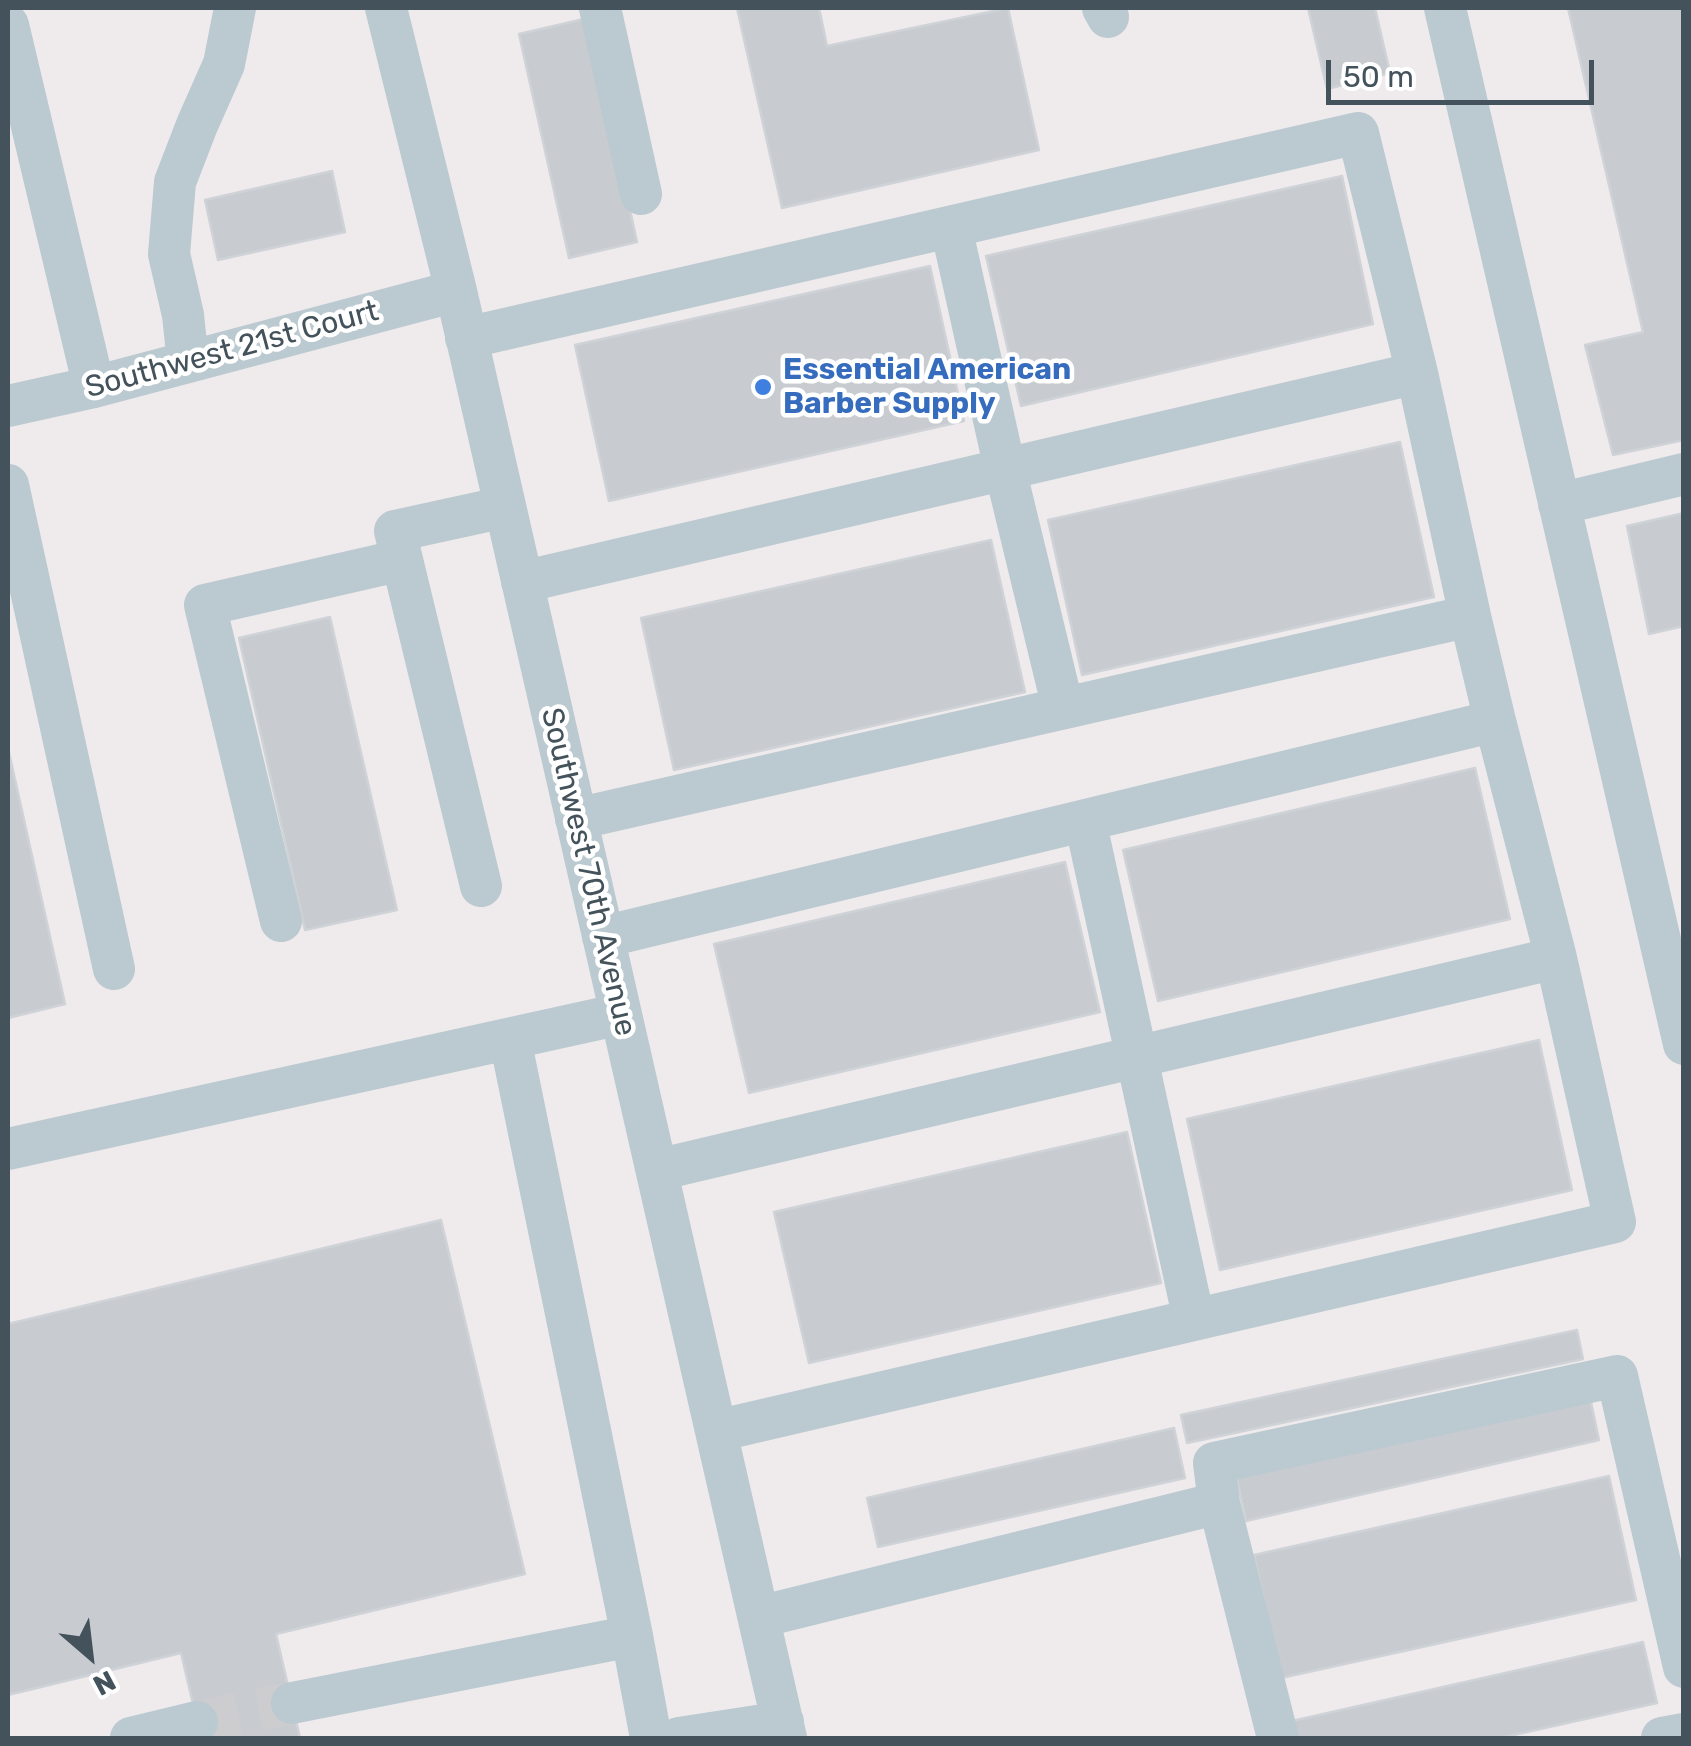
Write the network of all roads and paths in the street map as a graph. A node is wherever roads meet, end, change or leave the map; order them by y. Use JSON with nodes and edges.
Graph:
{"nodes":[{"id":1,"x":235,"y":8,"type":"edge"},
{"id":2,"x":386,"y":8,"type":"edge"},
{"id":3,"x":600,"y":8,"type":"edge"},
{"id":4,"x":1445,"y":8,"type":"edge"},
{"id":5,"x":8,"y":25,"type":"edge"},
{"id":6,"x":641,"y":194,"type":"dead end"},
{"id":7,"x":951,"y":227,"type":"junction"},
{"id":8,"x":456,"y":291,"type":"junction"},
{"id":9,"x":466,"y":338,"type":"junction"},
{"id":10,"x":188,"y":362,"type":"junction"},
{"id":11,"x":1417,"y":373,"type":"junction"},
{"id":12,"x":94,"y":387,"type":"junction"},
{"id":13,"x":8,"y":406,"type":"edge"},
{"id":14,"x":1005,"y":469,"type":"junction"},
{"id":15,"x":1684,"y":474,"type":"edge"},
{"id":16,"x":8,"y":485,"type":"edge"},
{"id":17,"x":1559,"y":504,"type":"junction"},
{"id":18,"x":505,"y":507,"type":"junction"},
{"id":19,"x":402,"y":560,"type":"junction"},
{"id":20,"x":522,"y":582,"type":"junction"},
{"id":21,"x":1470,"y":616,"type":"junction"},
{"id":22,"x":1063,"y":708,"type":"junction"},
{"id":23,"x":1495,"y":721,"type":"junction"},
{"id":24,"x":576,"y":819,"type":"junction"},
{"id":25,"x":1085,"y":820,"type":"junction"},
{"id":26,"x":480,"y":886,"type":"dead end"},
{"id":27,"x":282,"y":920,"type":"dead end"},
{"id":28,"x":603,"y":937,"type":"junction"},
{"id":29,"x":1556,"y":958,"type":"junction"},
{"id":30,"x":114,"y":970,"type":"dead end"},
{"id":31,"x":621,"y":1014,"type":"junction"},
{"id":32,"x":510,"y":1038,"type":"junction"},
{"id":33,"x":1684,"y":1044,"type":"edge"},
{"id":34,"x":1136,"y":1057,"type":"junction"},
{"id":35,"x":8,"y":1149,"type":"edge"},
{"id":36,"x":657,"y":1170,"type":"junction"},
{"id":37,"x":1194,"y":1320,"type":"junction"},
{"id":38,"x":716,"y":1431,"type":"junction"},
{"id":39,"x":1219,"y":1503,"type":"junction"},
{"id":40,"x":758,"y":1617,"type":"junction"},
{"id":41,"x":632,"y":1636,"type":"junction"},
{"id":42,"x":1684,"y":1667,"type":"edge"},
{"id":43,"x":292,"y":1703,"type":"tunnel mouth"},
{"id":44,"x":197,"y":1722,"type":"tunnel mouth"},
{"id":45,"x":785,"y":1730,"type":"edge"},
{"id":46,"x":1684,"y":1734,"type":"edge"},
{"id":47,"x":132,"y":1738,"type":"edge"},
{"id":48,"x":651,"y":1738,"type":"edge"},
{"id":49,"x":679,"y":1738,"type":"edge"},
{"id":50,"x":1278,"y":1738,"type":"edge"},
{"id":51,"x":1662,"y":1738,"type":"edge"}],
"edges":[{"from":1,"to":10,"type":"street"},
{"from":2,"to":8,"type":"street","name":"Southwest 70th Avenue"},
{"from":3,"to":6,"type":"street"},
{"from":4,"to":17,"type":"street"},
{"from":5,"to":12,"type":"street"},
{"from":7,"to":9,"type":"street"},
{"from":7,"to":11,"type":"street"},
{"from":7,"to":14,"type":"street"},
{"from":8,"to":9,"type":"street","name":"Southwest 70th Avenue"},
{"from":8,"to":10,"type":"street","name":"Southwest 21st Court"},
{"from":9,"to":18,"type":"street","name":"Southwest 70th Avenue"},
{"from":10,"to":12,"type":"street","name":"Southwest 21st Court"},
{"from":11,"to":14,"type":"street"},
{"from":11,"to":21,"type":"street"},
{"from":12,"to":13,"type":"street","name":"Southwest 21st Court"},
{"from":14,"to":20,"type":"street"},
{"from":14,"to":22,"type":"street"},
{"from":15,"to":17,"type":"street"},
{"from":16,"to":30,"type":"street"},
{"from":17,"to":33,"type":"street"},
{"from":18,"to":19,"type":"street"},
{"from":18,"to":20,"type":"street","name":"Southwest 70th Avenue"},
{"from":19,"to":26,"type":"street"},
{"from":19,"to":27,"type":"street"},
{"from":20,"to":24,"type":"street","name":"Southwest 70th Avenue"},
{"from":21,"to":22,"type":"street"},
{"from":21,"to":23,"type":"street"},
{"from":22,"to":24,"type":"street"},
{"from":23,"to":25,"type":"street"},
{"from":23,"to":29,"type":"street"},
{"from":24,"to":28,"type":"street","name":"Southwest 70th Avenue"},
{"from":25,"to":28,"type":"street"},
{"from":25,"to":34,"type":"street"},
{"from":28,"to":31,"type":"street","name":"Southwest 70th Avenue"},
{"from":29,"to":34,"type":"street"},
{"from":29,"to":37,"type":"street"},
{"from":31,"to":32,"type":"street"},
{"from":31,"to":36,"type":"street","name":"Southwest 70th Avenue"},
{"from":32,"to":35,"type":"street"},
{"from":32,"to":41,"type":"street"},
{"from":34,"to":36,"type":"street"},
{"from":34,"to":37,"type":"street"},
{"from":36,"to":38,"type":"street","name":"Southwest 70th Avenue"},
{"from":37,"to":38,"type":"street"},
{"from":38,"to":40,"type":"street","name":"Southwest 70th Avenue"},
{"from":39,"to":40,"type":"street"},
{"from":39,"to":42,"type":"street"},
{"from":39,"to":50,"type":"street"},
{"from":40,"to":45,"type":"street","name":"Southwest 70th Avenue"},
{"from":41,"to":43,"type":"street"},
{"from":41,"to":48,"type":"street"},
{"from":44,"to":47,"type":"street"},
{"from":45,"to":49,"type":"street"},
{"from":46,"to":51,"type":"street"}]}
